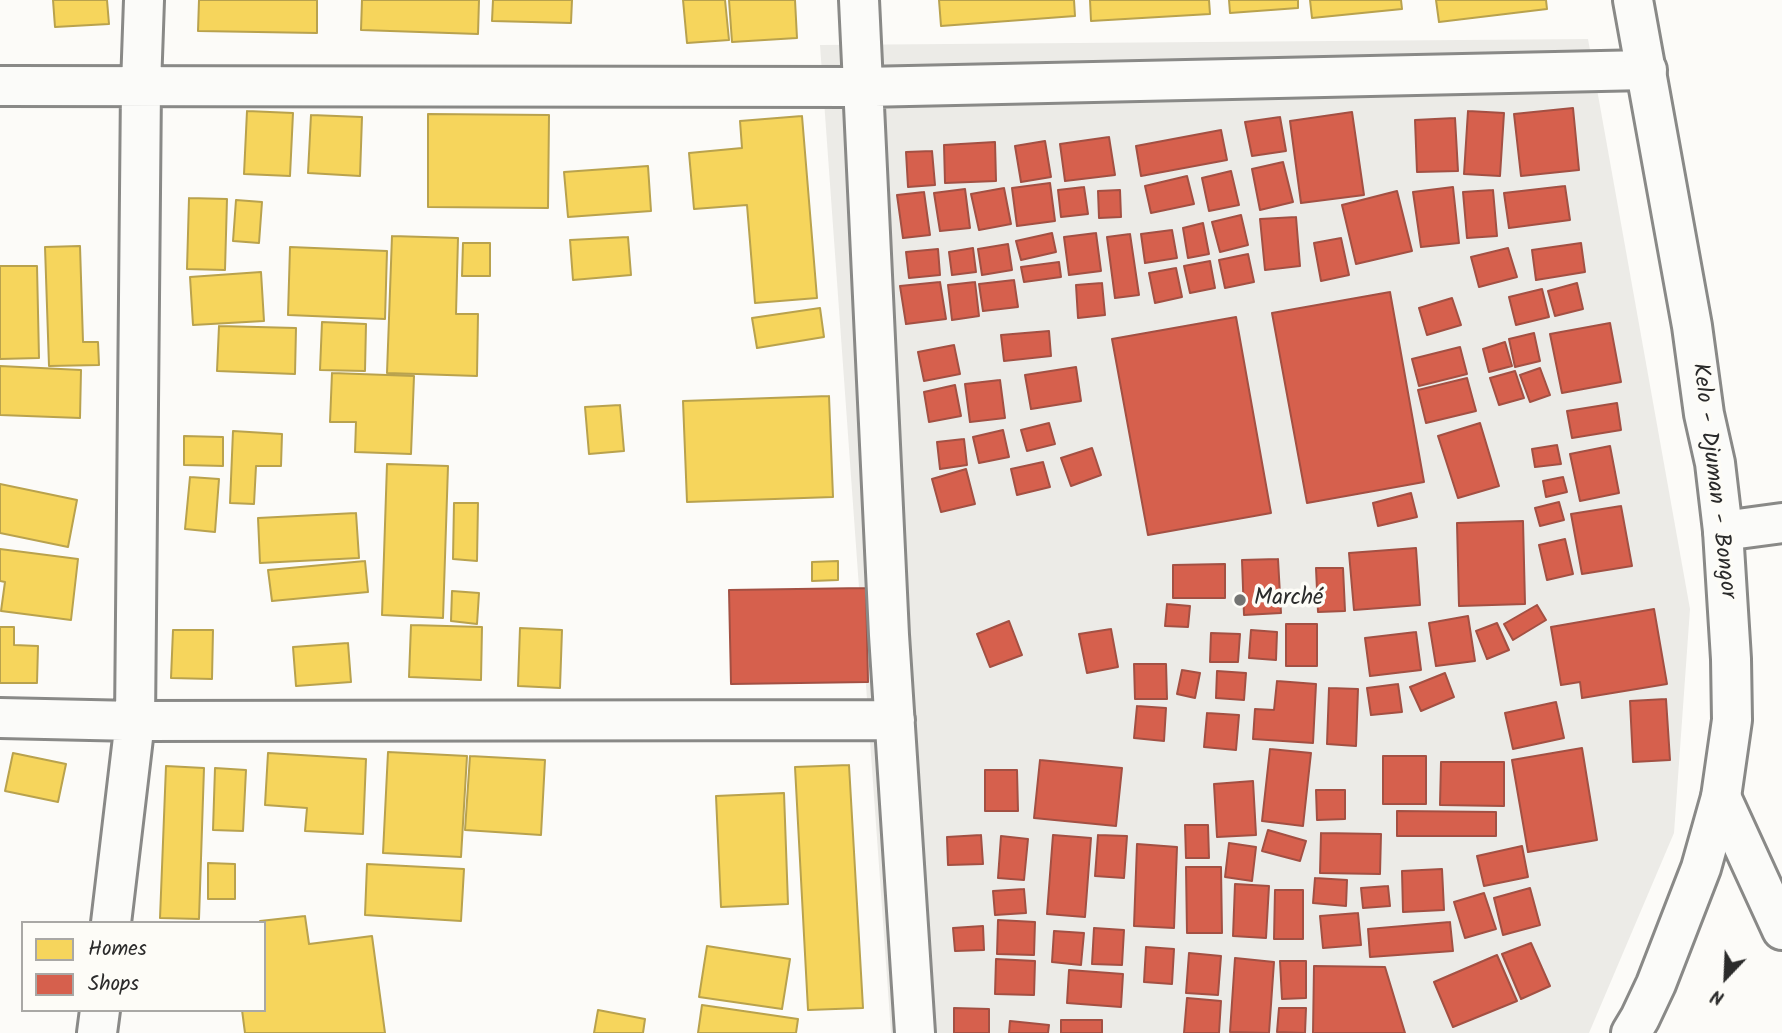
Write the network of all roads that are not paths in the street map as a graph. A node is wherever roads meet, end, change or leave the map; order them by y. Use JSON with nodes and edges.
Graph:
{"nodes":[{"id":1,"x":144,"y":0,"type":"edge"},
{"id":2,"x":859,"y":0,"type":"edge"},
{"id":3,"x":1633,"y":0,"type":"edge"},
{"id":4,"x":1647,"y":70,"type":"junction"},
{"id":5,"x":0,"y":86,"type":"edge"},
{"id":6,"x":141,"y":86,"type":"junction"},
{"id":7,"x":863,"y":87,"type":"junction"},
{"id":8,"x":1782,"y":523,"type":"edge"},
{"id":9,"x":1723,"y":531,"type":"junction"},
{"id":10,"x":0,"y":718,"type":"edge"},
{"id":11,"x":895,"y":720,"type":"junction"},
{"id":12,"x":135,"y":721,"type":"junction"},
{"id":13,"x":1721,"y":797,"type":"junction"},
{"id":14,"x":111,"y":921,"type":"edge"},
{"id":15,"x":1782,"y":930,"type":"edge"},
{"id":16,"x":100,"y":1012,"type":"edge"},
{"id":17,"x":97,"y":1033,"type":"edge"},
{"id":18,"x":915,"y":1033,"type":"edge"},
{"id":19,"x":1631,"y":1033,"type":"edge"}],
"edges":[{"from":1,"to":6,"type":"main road"},
{"from":2,"to":7,"type":"main road"},
{"from":3,"to":4,"type":"main road","name":"Kelo - Djuman - Bongor"},
{"from":4,"to":7,"type":"main road"},
{"from":4,"to":9,"type":"main road","name":"Kelo - Djuman - Bongor"},
{"from":5,"to":6,"type":"main road"},
{"from":6,"to":7,"type":"main road"},
{"from":6,"to":12,"type":"main road"},
{"from":7,"to":11,"type":"main road"},
{"from":8,"to":9,"type":"main road"},
{"from":9,"to":13,"type":"main road","name":"Kelo - Djuman - Bongor"},
{"from":10,"to":12,"type":"main road"},
{"from":11,"to":12,"type":"main road"},
{"from":11,"to":18,"type":"main road"},
{"from":12,"to":14,"type":"main road"},
{"from":13,"to":15,"type":"main road"},
{"from":13,"to":19,"type":"main road","name":"Kelo - Djuman - Bongor"},
{"from":16,"to":17,"type":"main road"}]}
